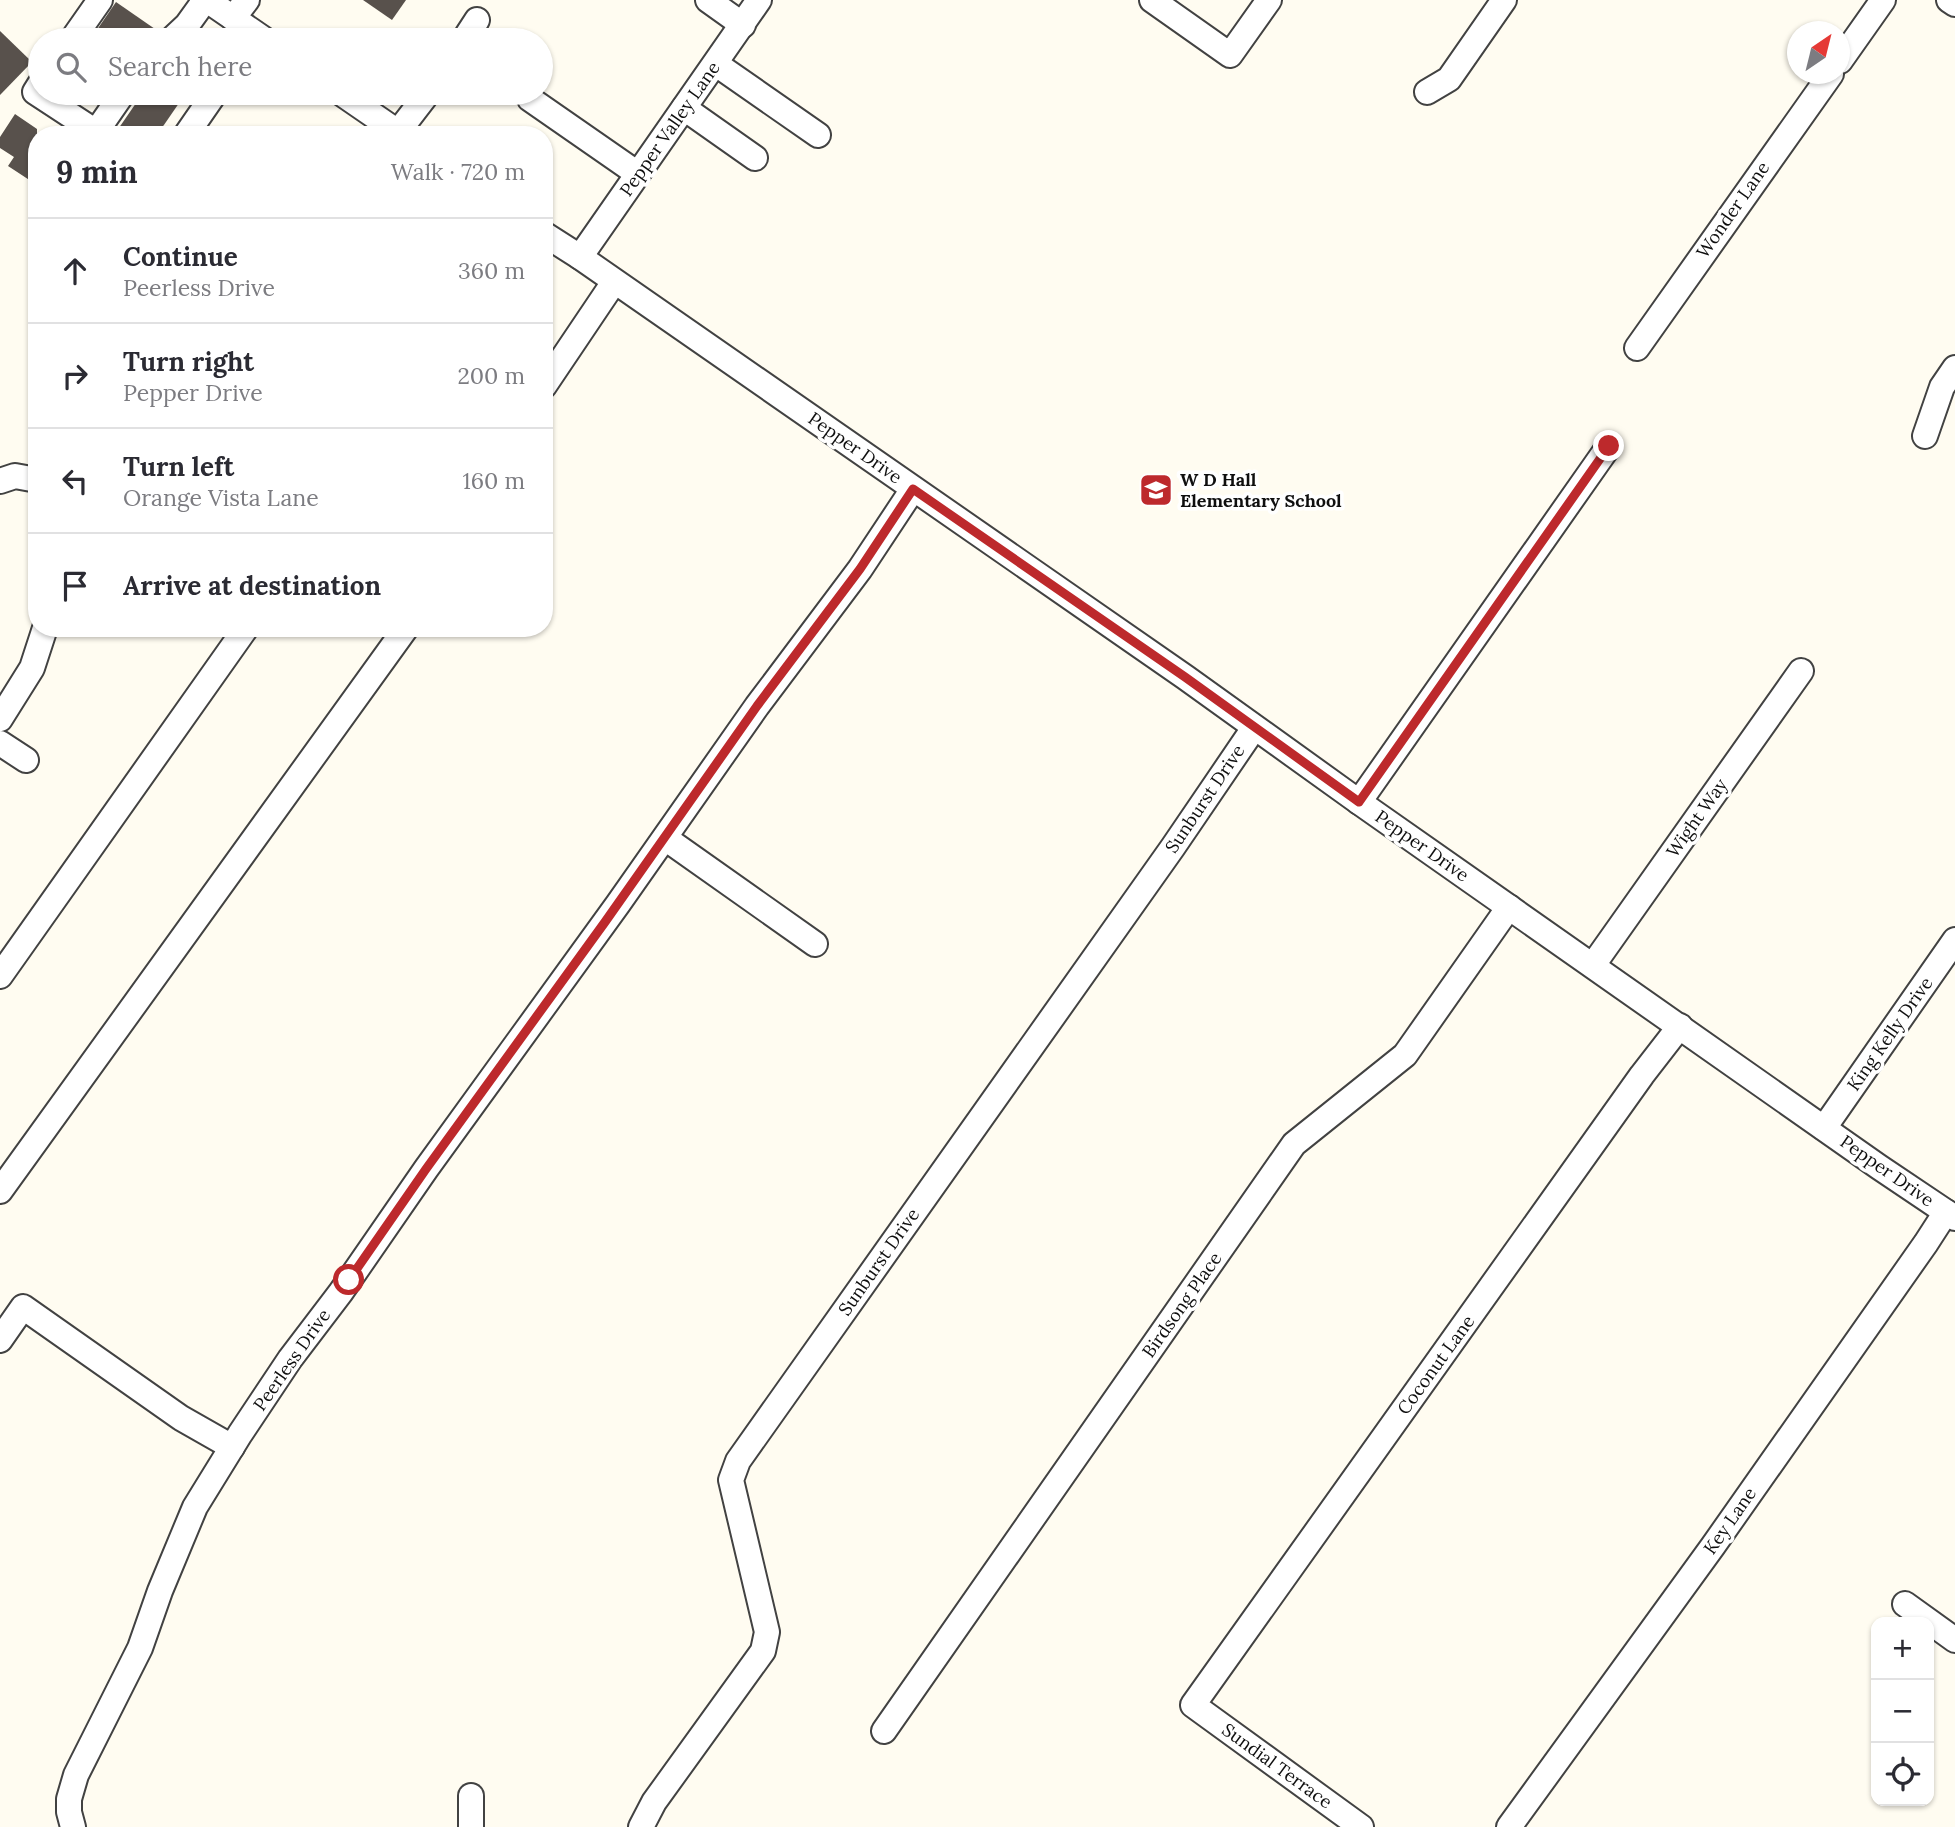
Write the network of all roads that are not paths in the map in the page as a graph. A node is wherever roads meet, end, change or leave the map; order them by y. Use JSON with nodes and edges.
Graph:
{"nodes":[{"id":1,"x":100,"y":0,"type":"edge"},
{"id":2,"x":206,"y":0,"type":"edge"},
{"id":3,"x":708,"y":0,"type":"edge"},
{"id":4,"x":759,"y":0,"type":"edge"},
{"id":5,"x":1152,"y":0,"type":"edge"},
{"id":6,"x":1269,"y":0,"type":"edge"},
{"id":7,"x":1504,"y":0,"type":"edge"},
{"id":8,"x":1883,"y":0,"type":"edge"},
{"id":9,"x":1949,"y":0,"type":"edge"},
{"id":10,"x":1955,"y":4,"type":"edge"},
{"id":11,"x":240,"y":9,"type":"edge"},
{"id":12,"x":743,"y":25,"type":"junction"},
{"id":13,"x":80,"y":28,"type":"edge"},
{"id":14,"x":184,"y":28,"type":"edge"},
{"id":15,"x":252,"y":28,"type":"edge"},
{"id":16,"x":1850,"y":46,"type":"edge"},
{"id":17,"x":716,"y":64,"type":"junction"},
{"id":18,"x":1824,"y":84,"type":"edge"},
{"id":19,"x":1427,"y":92,"type":"dead end"},
{"id":20,"x":55,"y":105,"type":"edge"},
{"id":21,"x":115,"y":105,"type":"edge"},
{"id":22,"x":207,"y":105,"type":"edge"},
{"id":23,"x":359,"y":105,"type":"edge"},
{"id":24,"x":420,"y":105,"type":"edge"},
{"id":25,"x":539,"y":105,"type":"edge"},
{"id":26,"x":684,"y":108,"type":"junction"},
{"id":27,"x":87,"y":126,"type":"edge"},
{"id":28,"x":100,"y":126,"type":"edge"},
{"id":29,"x":192,"y":126,"type":"edge"},
{"id":30,"x":390,"y":126,"type":"edge"},
{"id":31,"x":405,"y":126,"type":"edge"},
{"id":32,"x":818,"y":135,"type":"dead end"},
{"id":33,"x":755,"y":158,"type":"dead end"},
{"id":34,"x":638,"y":174,"type":"junction"},
{"id":35,"x":553,"y":240,"type":"edge"},
{"id":36,"x":580,"y":257,"type":"junction"},
{"id":37,"x":614,"y":282,"type":"junction"},
{"id":38,"x":1637,"y":348,"type":"dead end"},
{"id":39,"x":1955,"y":368,"type":"edge"},
{"id":40,"x":553,"y":373,"type":"edge"},
{"id":41,"x":1925,"y":436,"type":"dead end"},
{"id":42,"x":1609,"y":446,"type":"dead end"},
{"id":43,"x":28,"y":478,"type":"edge"},
{"id":44,"x":0,"y":481,"type":"edge"},
{"id":45,"x":913,"y":489,"type":"junction"},
{"id":46,"x":42,"y":637,"type":"edge"},
{"id":47,"x":240,"y":637,"type":"edge"},
{"id":48,"x":400,"y":637,"type":"edge"},
{"id":49,"x":1801,"y":671,"type":"dead end"},
{"id":50,"x":0,"y":719,"type":"edge"},
{"id":51,"x":1254,"y":727,"type":"junction"},
{"id":52,"x":0,"y":743,"type":"edge"},
{"id":53,"x":26,"y":760,"type":"dead end"},
{"id":54,"x":1359,"y":802,"type":"junction"},
{"id":55,"x":664,"y":838,"type":"junction"},
{"id":56,"x":1509,"y":907,"type":"junction"},
{"id":57,"x":1955,"y":940,"type":"edge"},
{"id":58,"x":815,"y":944,"type":"dead end"},
{"id":59,"x":1593,"y":965,"type":"junction"},
{"id":60,"x":0,"y":976,"type":"edge"},
{"id":61,"x":1680,"y":1026,"type":"junction"},
{"id":62,"x":1824,"y":1128,"type":"junction"},
{"id":63,"x":0,"y":1191,"type":"edge"},
{"id":64,"x":1950,"y":1215,"type":"edge"},
{"id":65,"x":0,"y":1340,"type":"edge"},
{"id":66,"x":232,"y":1447,"type":"junction"},
{"id":67,"x":1905,"y":1604,"type":"dead end"},
{"id":68,"x":1955,"y":1640,"type":"edge"},
{"id":69,"x":1192,"y":1705,"type":"joint"},
{"id":70,"x":884,"y":1731,"type":"dead end"},
{"id":71,"x":471,"y":1796,"type":"dead end"},
{"id":72,"x":73,"y":1827,"type":"edge"},
{"id":73,"x":471,"y":1827,"type":"edge"},
{"id":74,"x":640,"y":1827,"type":"edge"},
{"id":75,"x":1361,"y":1827,"type":"edge"},
{"id":76,"x":1509,"y":1827,"type":"edge"}],
"edges":[{"from":1,"to":13,"type":"street"},
{"from":2,"to":11,"type":"street"},
{"from":2,"to":14,"type":"street"},
{"from":3,"to":12,"type":"street"},
{"from":4,"to":12,"type":"street","name":"Pepper Valley Lane"},
{"from":5,"to":6,"type":"street"},
{"from":7,"to":19,"type":"street"},
{"from":8,"to":16,"type":"street"},
{"from":9,"to":10,"type":"street"},
{"from":11,"to":15,"type":"street"},
{"from":12,"to":17,"type":"street","name":"Pepper Valley Lane"},
{"from":17,"to":26,"type":"street","name":"Pepper Valley Lane"},
{"from":17,"to":32,"type":"street"},
{"from":18,"to":38,"type":"street","name":"Wonder Lane"},
{"from":20,"to":27,"type":"street"},
{"from":21,"to":28,"type":"street"},
{"from":22,"to":29,"type":"street"},
{"from":23,"to":30,"type":"street"},
{"from":24,"to":31,"type":"street"},
{"from":25,"to":34,"type":"street"},
{"from":26,"to":33,"type":"street"},
{"from":26,"to":34,"type":"street","name":"Pepper Valley Lane"},
{"from":34,"to":36,"type":"street","name":"Pepper Valley Lane"},
{"from":35,"to":36,"type":"street","name":"Pepper Drive"},
{"from":36,"to":37,"type":"street","name":"Pepper Drive"},
{"from":37,"to":40,"type":"street"},
{"from":37,"to":45,"type":"street","name":"Pepper Drive"},
{"from":39,"to":41,"type":"street"},
{"from":42,"to":54,"type":"street"},
{"from":43,"to":44,"type":"street"},
{"from":45,"to":51,"type":"street","name":"Pepper Drive"},
{"from":45,"to":55,"type":"street","name":"Peerless Drive"},
{"from":46,"to":50,"type":"street"},
{"from":47,"to":60,"type":"street"},
{"from":48,"to":63,"type":"street"},
{"from":49,"to":59,"type":"street","name":"Wight Way"},
{"from":51,"to":54,"type":"street","name":"Pepper Drive"},
{"from":51,"to":74,"type":"street","name":"Sunburst Drive"},
{"from":52,"to":53,"type":"street"},
{"from":54,"to":56,"type":"street","name":"Pepper Drive"},
{"from":55,"to":58,"type":"street"},
{"from":55,"to":66,"type":"street","name":"Peerless Drive"},
{"from":56,"to":59,"type":"street","name":"Pepper Drive"},
{"from":56,"to":70,"type":"street","name":"Birdsong Place"},
{"from":57,"to":62,"type":"street","name":"King Kelly Drive"},
{"from":59,"to":61,"type":"street","name":"Pepper Drive"},
{"from":61,"to":62,"type":"street","name":"Pepper Drive"},
{"from":61,"to":69,"type":"street","name":"Coconut Lane"},
{"from":62,"to":64,"type":"street","name":"Pepper Drive"},
{"from":64,"to":76,"type":"street","name":"Key Lane"},
{"from":65,"to":66,"type":"street"},
{"from":66,"to":72,"type":"street","name":"Peerless Drive"},
{"from":67,"to":68,"type":"street"},
{"from":69,"to":75,"type":"street","name":"Sundial Terrace"},
{"from":71,"to":73,"type":"street"}]}
